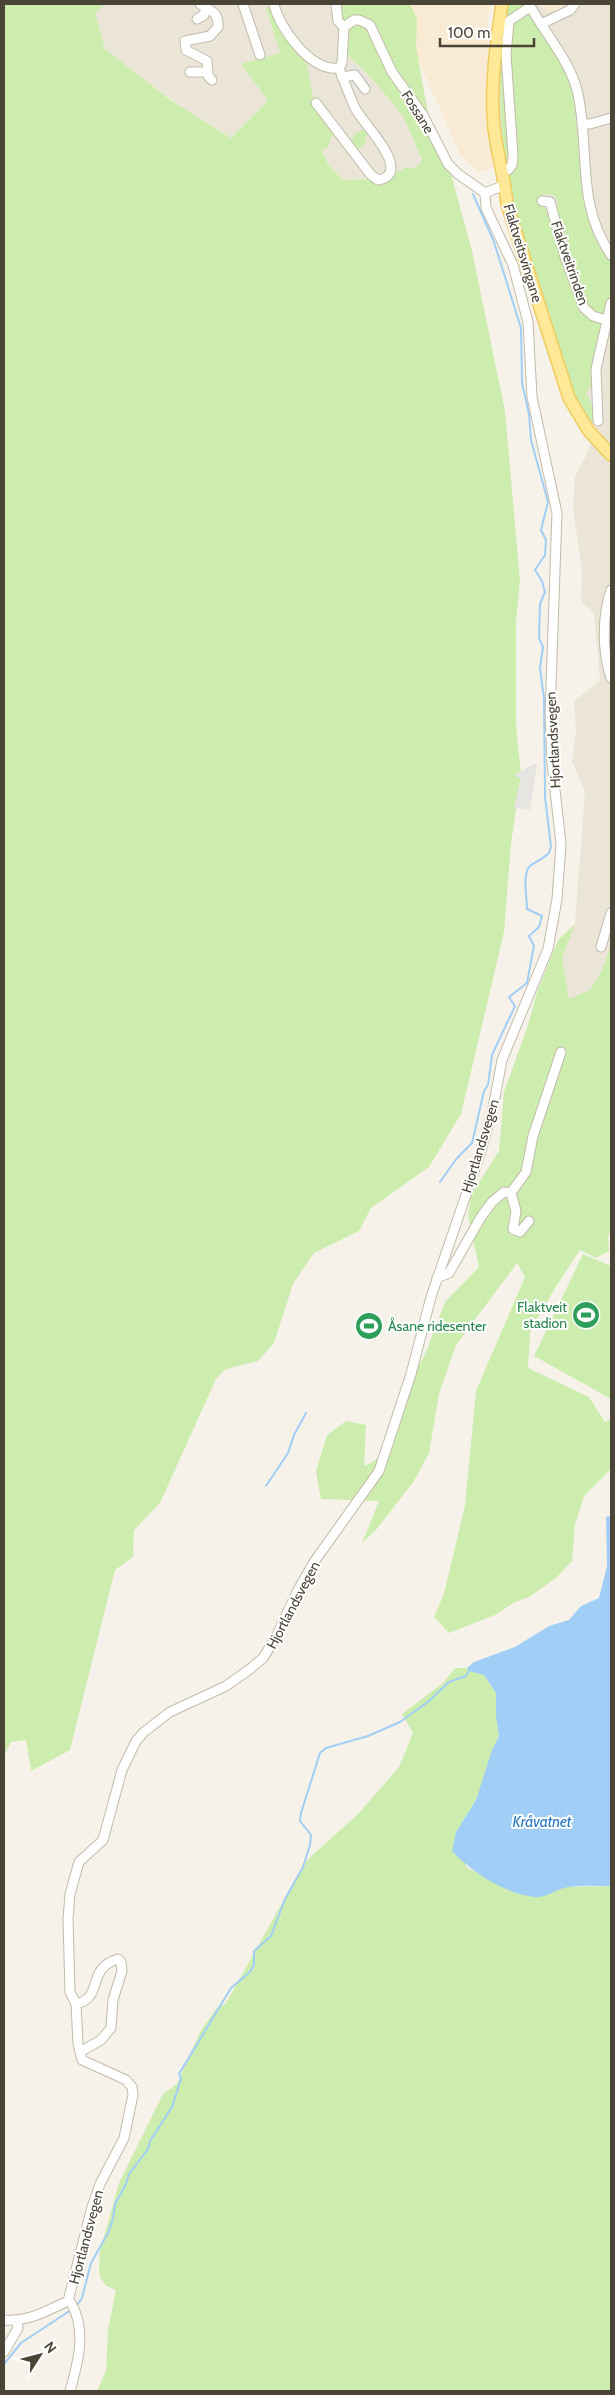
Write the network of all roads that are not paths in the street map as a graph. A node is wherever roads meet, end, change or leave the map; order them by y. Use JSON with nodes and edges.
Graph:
{"nodes":[{"id":1,"x":243,"y":4,"type":"edge"},
{"id":2,"x":274,"y":4,"type":"edge"},
{"id":3,"x":336,"y":4,"type":"edge"},
{"id":4,"x":502,"y":4,"type":"edge"},
{"id":5,"x":574,"y":4,"type":"edge"},
{"id":6,"x":530,"y":5,"type":"edge"},
{"id":7,"x":203,"y":6,"type":"edge"},
{"id":8,"x":197,"y":19,"type":"dead end"},
{"id":9,"x":541,"y":24,"type":"junction"},
{"id":10,"x":344,"y":27,"type":"junction"},
{"id":11,"x":260,"y":55,"type":"dead end"},
{"id":12,"x":190,"y":72,"type":"dead end"},
{"id":13,"x":340,"y":73,"type":"junction"},
{"id":14,"x":365,"y":89,"type":"dead end"},
{"id":15,"x":316,"y":103,"type":"dead end"},
{"id":16,"x":611,"y":118,"type":"edge"},
{"id":17,"x":582,"y":124,"type":"junction"},
{"id":18,"x":508,"y":170,"type":"dead end"},
{"id":19,"x":505,"y":185,"type":"junction"},
{"id":20,"x":485,"y":193,"type":"junction"},
{"id":21,"x":542,"y":201,"type":"dead end"},
{"id":22,"x":611,"y":255,"type":"edge"},
{"id":23,"x":611,"y":303,"type":"edge"},
{"id":24,"x":606,"y":320,"type":"junction"},
{"id":25,"x":598,"y":421,"type":"dead end"},
{"id":26,"x":611,"y":455,"type":"edge"},
{"id":27,"x":611,"y":590,"type":"edge"},
{"id":28,"x":611,"y":678,"type":"edge"},
{"id":29,"x":611,"y":914,"type":"edge"},
{"id":30,"x":601,"y":947,"type":"dead end"},
{"id":31,"x":561,"y":1052,"type":"dead end"},
{"id":32,"x":511,"y":1193,"type":"junction"},
{"id":33,"x":529,"y":1221,"type":"dead end"},
{"id":34,"x":437,"y":1278,"type":"junction"},
{"id":35,"x":76,"y":2004,"type":"junction"},
{"id":36,"x":81,"y":2056,"type":"junction"},
{"id":37,"x":72,"y":2306,"type":"junction"},
{"id":38,"x":4,"y":2320,"type":"edge"},
{"id":39,"x":18,"y":2322,"type":"junction"},
{"id":40,"x":4,"y":2352,"type":"edge"},
{"id":41,"x":70,"y":2391,"type":"edge"}],
"edges":[{"from":1,"to":11,"type":"street"},
{"from":2,"to":13,"type":"street"},
{"from":3,"to":10,"type":"street"},
{"from":4,"to":19,"type":"main road","name":"Flaktveitsvingane"},
{"from":5,"to":9,"type":"street"},
{"from":6,"to":9,"type":"street"},
{"from":6,"to":18,"type":"street"},
{"from":7,"to":8,"type":"street"},
{"from":7,"to":12,"type":"street"},
{"from":9,"to":17,"type":"street"},
{"from":10,"to":13,"type":"street"},
{"from":10,"to":20,"type":"street","name":"Fossane"},
{"from":13,"to":14,"type":"street"},
{"from":13,"to":15,"type":"street"},
{"from":16,"to":17,"type":"street"},
{"from":17,"to":22,"type":"street"},
{"from":19,"to":20,"type":"street"},
{"from":19,"to":26,"type":"main road","name":"Flaktveitsvingane"},
{"from":20,"to":34,"type":"street","name":"Hjortlandsvegen"},
{"from":21,"to":24,"type":"street","name":"Flaktveitrinden"},
{"from":23,"to":24,"type":"street","name":"Flaktveitrinden"},
{"from":24,"to":25,"type":"street","name":"Flaktveitrinden"},
{"from":27,"to":28,"type":"street"},
{"from":29,"to":30,"type":"street"},
{"from":31,"to":32,"type":"street","name":"Hjortlandsvegen"},
{"from":32,"to":33,"type":"street"},
{"from":32,"to":34,"type":"street","name":"Hjortlandsvegen"},
{"from":34,"to":35,"type":"street","name":"Hjortlandsvegen"},
{"from":35,"to":36,"type":"street","name":"Hjortlandsvegen"},
{"from":35,"to":36,"type":"street"},
{"from":36,"to":37,"type":"street","name":"Hjortlandsvegen"},
{"from":37,"to":39,"type":"street"},
{"from":37,"to":41,"type":"street","name":"Hjortlandsvegen"},
{"from":38,"to":39,"type":"street"},
{"from":39,"to":40,"type":"street"}]}
